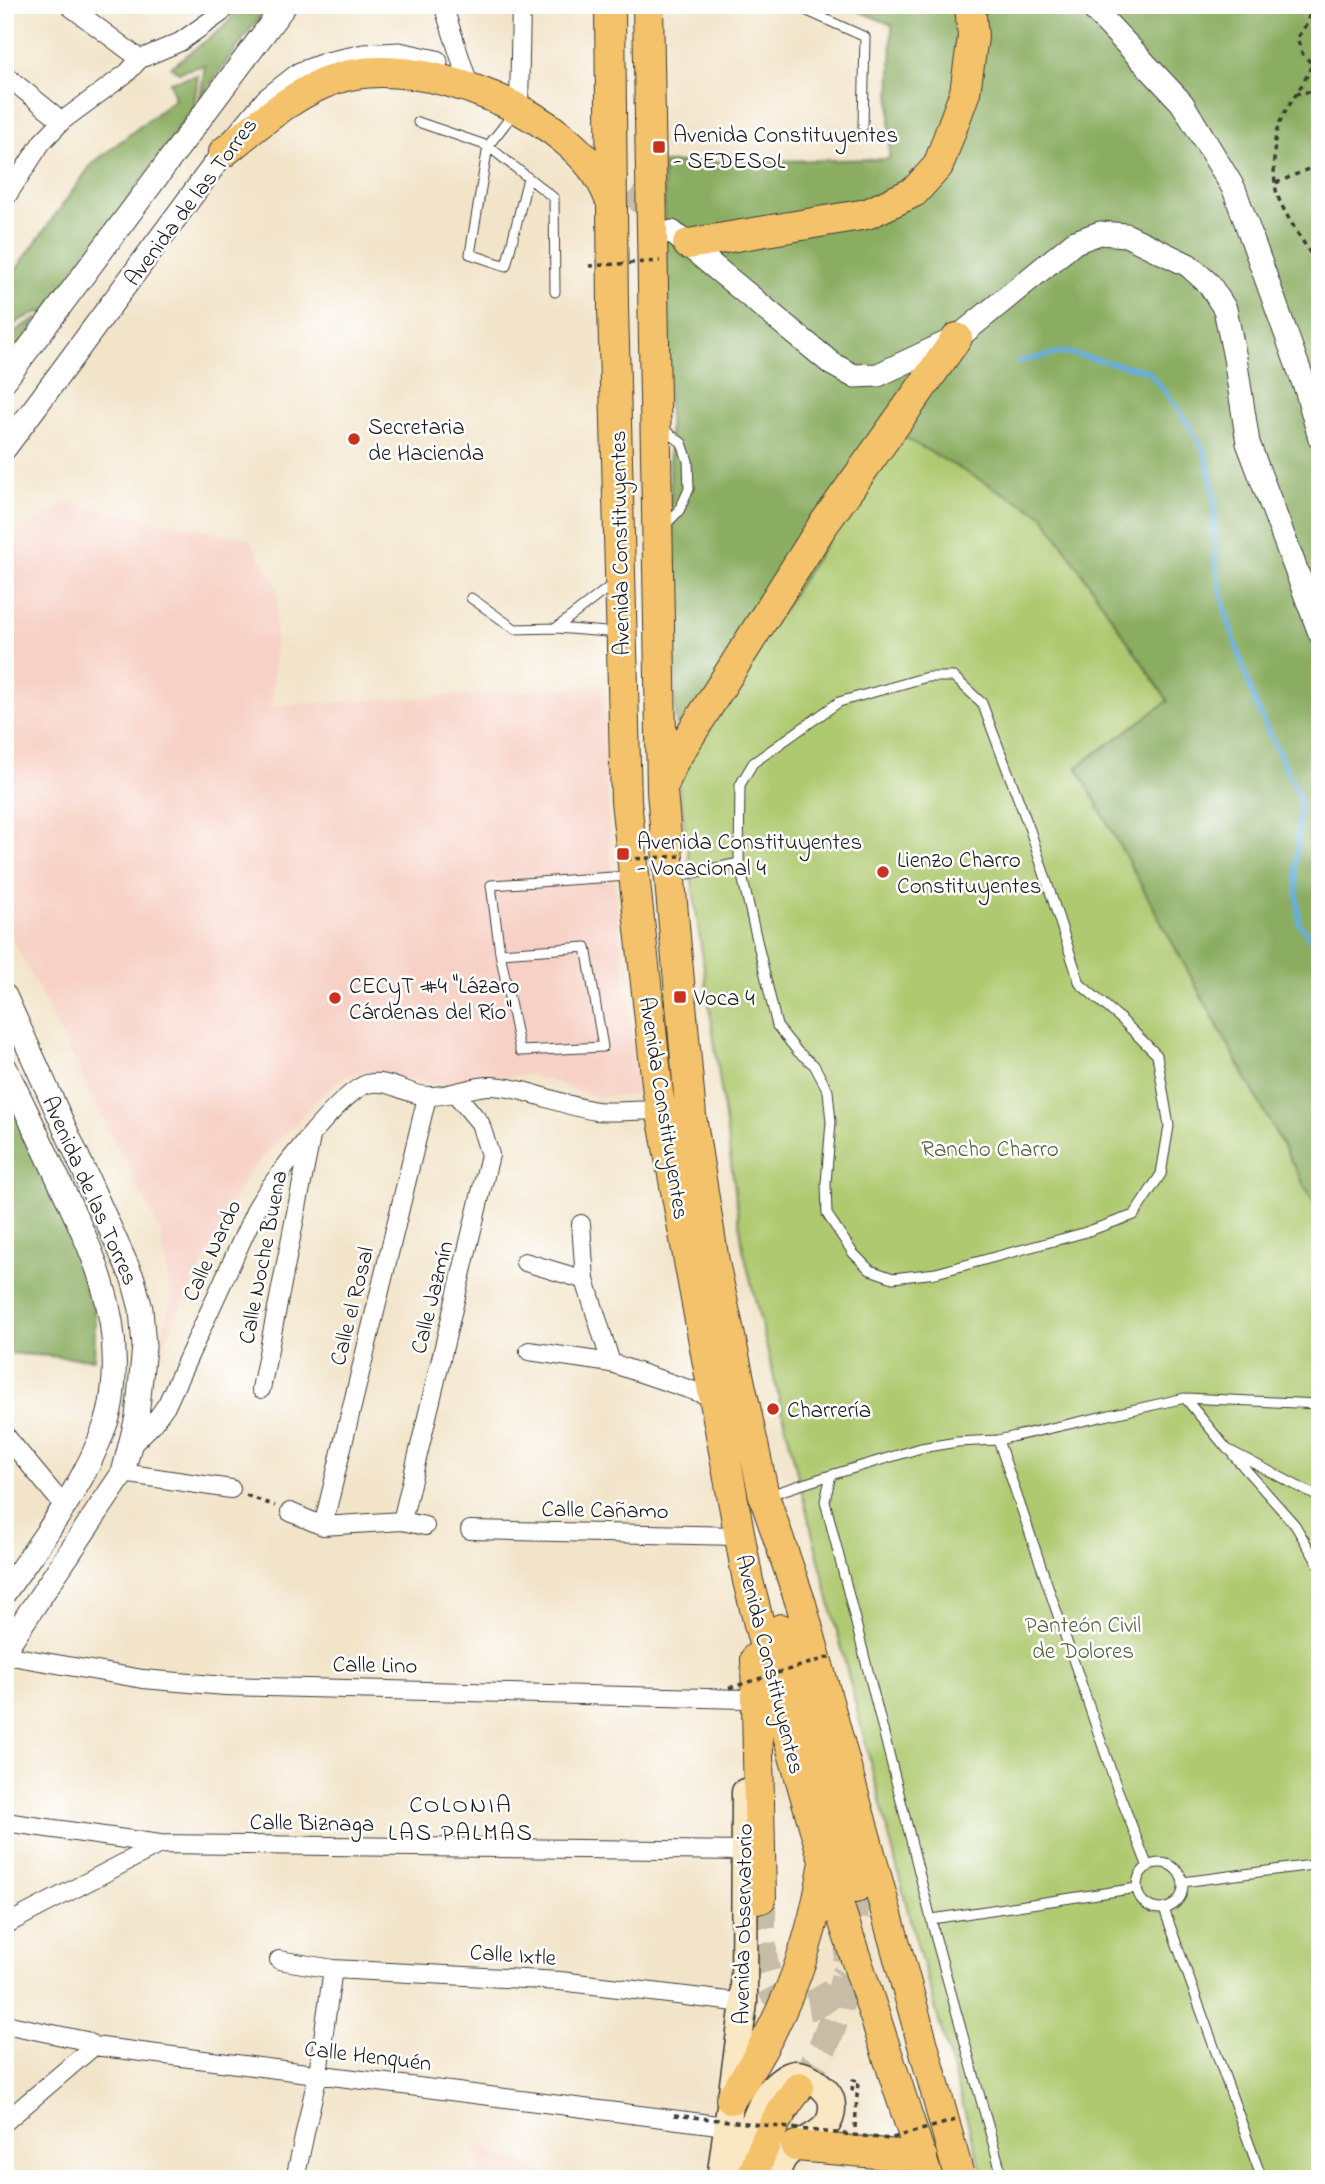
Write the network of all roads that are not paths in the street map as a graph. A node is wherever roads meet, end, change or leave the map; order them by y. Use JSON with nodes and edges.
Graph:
{"nodes":[{"id":1,"x":68,"y":5,"type":"edge"},
{"id":2,"x":228,"y":5,"type":"edge"},
{"id":3,"x":285,"y":5,"type":"edge"},
{"id":4,"x":443,"y":5,"type":"edge"},
{"id":5,"x":521,"y":5,"type":"edge"},
{"id":6,"x":610,"y":5,"type":"edge"},
{"id":7,"x":648,"y":5,"type":"edge"},
{"id":8,"x":794,"y":5,"type":"edge"},
{"id":9,"x":970,"y":5,"type":"edge"},
{"id":10,"x":1090,"y":5,"type":"edge"},
{"id":11,"x":140,"y":59,"type":"junction"},
{"id":12,"x":436,"y":62,"type":"dead end"},
{"id":13,"x":5,"y":75,"type":"edge"},
{"id":14,"x":470,"y":88,"type":"junction"},
{"id":15,"x":519,"y":108,"type":"junction"},
{"id":16,"x":62,"y":121,"type":"junction"},
{"id":17,"x":418,"y":122,"type":"dead end"},
{"id":18,"x":863,"y":126,"type":"dead end"},
{"id":19,"x":488,"y":146,"type":"junction"},
{"id":20,"x":224,"y":152,"type":"junction"},
{"id":21,"x":528,"y":178,"type":"junction"},
{"id":22,"x":5,"y":199,"type":"edge"},
{"id":23,"x":612,"y":205,"type":"junction"},
{"id":24,"x":680,"y":238,"type":"joint"},
{"id":25,"x":555,"y":292,"type":"dead end"},
{"id":26,"x":957,"y":338,"type":"junction"},
{"id":27,"x":5,"y":380,"type":"edge"},
{"id":28,"x":1320,"y":438,"type":"edge"},
{"id":29,"x":5,"y":448,"type":"edge"},
{"id":30,"x":620,"y":579,"type":"junction"},
{"id":31,"x":471,"y":598,"type":"dead end"},
{"id":32,"x":556,"y":628,"type":"junction"},
{"id":33,"x":1320,"y":632,"type":"edge"},
{"id":34,"x":622,"y":637,"type":"junction"},
{"id":35,"x":662,"y":791,"type":"junction"},
{"id":36,"x":739,"y":863,"type":"junction"},
{"id":37,"x":674,"y":867,"type":"junction"},
{"id":38,"x":625,"y":868,"type":"junction"},
{"id":39,"x":500,"y":953,"type":"junction"},
{"id":40,"x":5,"y":996,"type":"edge"},
{"id":41,"x":14,"y":1038,"type":"edge"},
{"id":42,"x":5,"y":1067,"type":"edge"},
{"id":43,"x":455,"y":1093,"type":"junction"},
{"id":44,"x":427,"y":1097,"type":"junction"},
{"id":45,"x":661,"y":1110,"type":"junction"},
{"id":46,"x":312,"y":1134,"type":"junction"},
{"id":47,"x":582,"y":1224,"type":"dead end"},
{"id":48,"x":525,"y":1262,"type":"dead end"},
{"id":49,"x":585,"y":1280,"type":"junction"},
{"id":50,"x":731,"y":1346,"type":"junction"},
{"id":51,"x":529,"y":1351,"type":"dead end"},
{"id":52,"x":611,"y":1363,"type":"junction"},
{"id":53,"x":261,"y":1389,"type":"dead end"},
{"id":54,"x":715,"y":1398,"type":"junction"},
{"id":55,"x":1185,"y":1398,"type":"junction"},
{"id":56,"x":1320,"y":1404,"type":"edge"},
{"id":57,"x":5,"y":1435,"type":"edge"},
{"id":58,"x":998,"y":1440,"type":"junction"},
{"id":59,"x":132,"y":1445,"type":"junction"},
{"id":60,"x":1227,"y":1449,"type":"junction"},
{"id":61,"x":123,"y":1473,"type":"junction"},
{"id":62,"x":831,"y":1475,"type":"junction"},
{"id":63,"x":231,"y":1489,"type":"road end"},
{"id":64,"x":764,"y":1496,"type":"junction"},
{"id":65,"x":1320,"y":1498,"type":"edge"},
{"id":66,"x":64,"y":1506,"type":"junction"},
{"id":67,"x":289,"y":1512,"type":"road end"},
{"id":68,"x":402,"y":1521,"type":"junction"},
{"id":69,"x":323,"y":1526,"type":"junction"},
{"id":70,"x":425,"y":1526,"type":"dead end"},
{"id":71,"x":470,"y":1530,"type":"dead end"},
{"id":72,"x":739,"y":1536,"type":"junction"},
{"id":73,"x":1320,"y":1567,"type":"edge"},
{"id":74,"x":21,"y":1569,"type":"junction"},
{"id":75,"x":748,"y":1581,"type":"junction"},
{"id":76,"x":45,"y":1590,"type":"junction"},
{"id":77,"x":5,"y":1592,"type":"edge"},
{"id":78,"x":5,"y":1649,"type":"edge"},
{"id":79,"x":5,"y":1655,"type":"edge"},
{"id":80,"x":757,"y":1670,"type":"junction"},
{"id":81,"x":737,"y":1693,"type":"junction"},
{"id":82,"x":5,"y":1822,"type":"edge"},
{"id":83,"x":160,"y":1844,"type":"junction"},
{"id":84,"x":744,"y":1851,"type":"junction"},
{"id":85,"x":825,"y":1864,"type":"junction"},
{"id":86,"x":1320,"y":1864,"type":"edge"},
{"id":87,"x":1147,"y":1867,"type":"junction"},
{"id":88,"x":1183,"y":1882,"type":"junction"},
{"id":89,"x":855,"y":1888,"type":"tunnel mouth"},
{"id":90,"x":1138,"y":1888,"type":"junction"},
{"id":91,"x":761,"y":1898,"type":"tunnel mouth"},
{"id":92,"x":1164,"y":1909,"type":"junction"},
{"id":93,"x":932,"y":1919,"type":"junction"},
{"id":94,"x":5,"y":1925,"type":"edge"},
{"id":95,"x":278,"y":1960,"type":"dead end"},
{"id":96,"x":334,"y":1969,"type":"junction"},
{"id":97,"x":744,"y":2003,"type":"junction"},
{"id":98,"x":5,"y":2024,"type":"edge"},
{"id":99,"x":94,"y":2046,"type":"junction"},
{"id":100,"x":318,"y":2073,"type":"junction"},
{"id":101,"x":799,"y":2087,"type":"tunnel mouth"},
{"id":102,"x":729,"y":2112,"type":"junction"},
{"id":103,"x":5,"y":2122,"type":"edge"},
{"id":104,"x":796,"y":2146,"type":"junction"},
{"id":105,"x":925,"y":2168,"type":"edge"},
{"id":106,"x":295,"y":2179,"type":"edge"},
{"id":107,"x":720,"y":2179,"type":"edge"},
{"id":108,"x":729,"y":2179,"type":"edge"},
{"id":109,"x":752,"y":2179,"type":"edge"},
{"id":110,"x":775,"y":2179,"type":"edge"},
{"id":111,"x":960,"y":2179,"type":"edge"},
{"id":112,"x":1003,"y":2179,"type":"edge"},
{"id":113,"x":1262,"y":2179,"type":"edge"}],
"edges":[{"from":1,"to":11,"type":"street"},
{"from":2,"to":11,"type":"street"},
{"from":3,"to":27,"type":"street","name":"Avenida de las Torres"},
{"from":4,"to":14,"type":"street"},
{"from":5,"to":15,"type":"street"},
{"from":6,"to":23,"type":"highway","name":"Avenida Constituyentes"},
{"from":7,"to":35,"type":"highway","name":"Avenida Constituyentes"},
{"from":8,"to":18,"type":"lane"},
{"from":9,"to":24,"type":"highway"},
{"from":10,"to":28,"type":"street"},
{"from":11,"to":16,"type":"street"},
{"from":12,"to":20,"type":"street","name":"Avenida de las Torres"},
{"from":13,"to":16,"type":"street"},
{"from":14,"to":15,"type":"highway"},
{"from":14,"to":20,"type":"highway"},
{"from":15,"to":19,"type":"lane"},
{"from":15,"to":23,"type":"highway"},
{"from":16,"to":22,"type":"street"},
{"from":17,"to":19,"type":"lane"},
{"from":19,"to":21,"type":"lane"},
{"from":19,"to":21,"type":"lane"},
{"from":20,"to":29,"type":"street","name":"Avenida de las Torres"},
{"from":21,"to":25,"type":"lane"},
{"from":23,"to":30,"type":"highway","name":"Avenida Constituyentes"},
{"from":24,"to":26,"type":"street"},
{"from":26,"to":33,"type":"street"},
{"from":26,"to":35,"type":"highway"},
{"from":30,"to":32,"type":"lane"},
{"from":30,"to":34,"type":"highway","name":"Avenida Constituyentes"},
{"from":31,"to":32,"type":"lane"},
{"from":32,"to":34,"type":"lane"},
{"from":34,"to":38,"type":"highway","name":"Avenida Constituyentes"},
{"from":35,"to":37,"type":"highway","name":"Avenida Constituyentes"},
{"from":36,"to":36,"type":"lane"},
{"from":36,"to":37,"type":"lane"},
{"from":37,"to":50,"type":"highway","name":"Avenida Constituyentes"},
{"from":38,"to":39,"type":"lane"},
{"from":38,"to":45,"type":"highway","name":"Avenida Constituyentes"},
{"from":39,"to":39,"type":"lane"},
{"from":40,"to":41,"type":"street","name":"Avenida de las Torres"},
{"from":41,"to":59,"type":"street","name":"Avenida de las Torres"},
{"from":42,"to":66,"type":"street","name":"Avenida de las Torres"},
{"from":43,"to":44,"type":"street"},
{"from":43,"to":45,"type":"street"},
{"from":43,"to":68,"type":"street","name":"Calle Jazmín"},
{"from":44,"to":46,"type":"street","name":"Calle Nardo"},
{"from":44,"to":69,"type":"street","name":"Calle el Rosal"},
{"from":45,"to":54,"type":"highway","name":"Avenida Constituyentes"},
{"from":46,"to":53,"type":"street","name":"Calle Noche Buena"},
{"from":46,"to":59,"type":"street","name":"Calle Nardo"},
{"from":47,"to":49,"type":"street"},
{"from":48,"to":49,"type":"street"},
{"from":49,"to":52,"type":"street"},
{"from":50,"to":64,"type":"highway","name":"Avenida Constituyentes"},
{"from":50,"to":89,"type":"highway"},
{"from":51,"to":52,"type":"street"},
{"from":52,"to":54,"type":"street"},
{"from":54,"to":72,"type":"highway","name":"Avenida Constituyentes"},
{"from":55,"to":56,"type":"lane"},
{"from":55,"to":58,"type":"lane"},
{"from":55,"to":60,"type":"lane"},
{"from":57,"to":66,"type":"street"},
{"from":58,"to":62,"type":"lane"},
{"from":58,"to":87,"type":"lane"},
{"from":59,"to":61,"type":"street","name":"Avenida de las Torres"},
{"from":60,"to":65,"type":"lane"},
{"from":60,"to":73,"type":"lane"},
{"from":61,"to":63,"type":"street"},
{"from":61,"to":76,"type":"street","name":"Avenida de las Torres"},
{"from":62,"to":64,"type":"lane"},
{"from":62,"to":93,"type":"lane"},
{"from":64,"to":111,"type":"highway","name":"Avenida Constituyentes"},
{"from":66,"to":74,"type":"street","name":"Avenida de las Torres"},
{"from":67,"to":69,"type":"street"},
{"from":68,"to":69,"type":"street"},
{"from":68,"to":70,"type":"street"},
{"from":71,"to":72,"type":"street","name":"Calle Cañamo"},
{"from":72,"to":75,"type":"highway","name":"Avenida Constituyentes"},
{"from":74,"to":76,"type":"street"},
{"from":74,"to":77,"type":"street","name":"Avenida de las Torres"},
{"from":75,"to":80,"type":"highway"},
{"from":75,"to":85,"type":"highway","name":"Avenida Constituyentes"},
{"from":76,"to":78,"type":"street","name":"Avenida de las Torres"},
{"from":79,"to":81,"type":"street","name":"Calle Lino"},
{"from":80,"to":81,"type":"main road","name":"Avenida Observatorio"},
{"from":80,"to":91,"type":"highway"},
{"from":81,"to":84,"type":"main road","name":"Avenida Observatorio"},
{"from":82,"to":83,"type":"street","name":"Calle Biznaga"},
{"from":83,"to":84,"type":"street","name":"Calle Biznaga"},
{"from":83,"to":94,"type":"street"},
{"from":84,"to":97,"type":"main road","name":"Avenida Observatorio"},
{"from":85,"to":102,"type":"highway"},
{"from":85,"to":105,"type":"highway","name":"Avenida Constituyentes"},
{"from":86,"to":88,"type":"lane"},
{"from":87,"to":88,"type":"lane"},
{"from":87,"to":90,"type":"lane"},
{"from":88,"to":92,"type":"lane"},
{"from":90,"to":92,"type":"lane"},
{"from":90,"to":93,"type":"lane"},
{"from":92,"to":113,"type":"lane"},
{"from":93,"to":112,"type":"lane"},
{"from":95,"to":96,"type":"street","name":"Calle Ixtle"},
{"from":96,"to":97,"type":"street","name":"Calle Ixtle"},
{"from":96,"to":100,"type":"street"},
{"from":97,"to":102,"type":"main road","name":"Avenida Observatorio"},
{"from":98,"to":99,"type":"street","name":"Calle Henquén"},
{"from":99,"to":100,"type":"street","name":"Calle Henquén"},
{"from":99,"to":103,"type":"street"},
{"from":100,"to":102,"type":"street","name":"Calle Henquén"},
{"from":100,"to":106,"type":"street"},
{"from":101,"to":109,"type":"highway"},
{"from":102,"to":107,"type":"main road","name":"Avenida Observatorio"},
{"from":104,"to":105,"type":"highway"},
{"from":104,"to":108,"type":"main road"},
{"from":104,"to":110,"type":"main road"}]}
